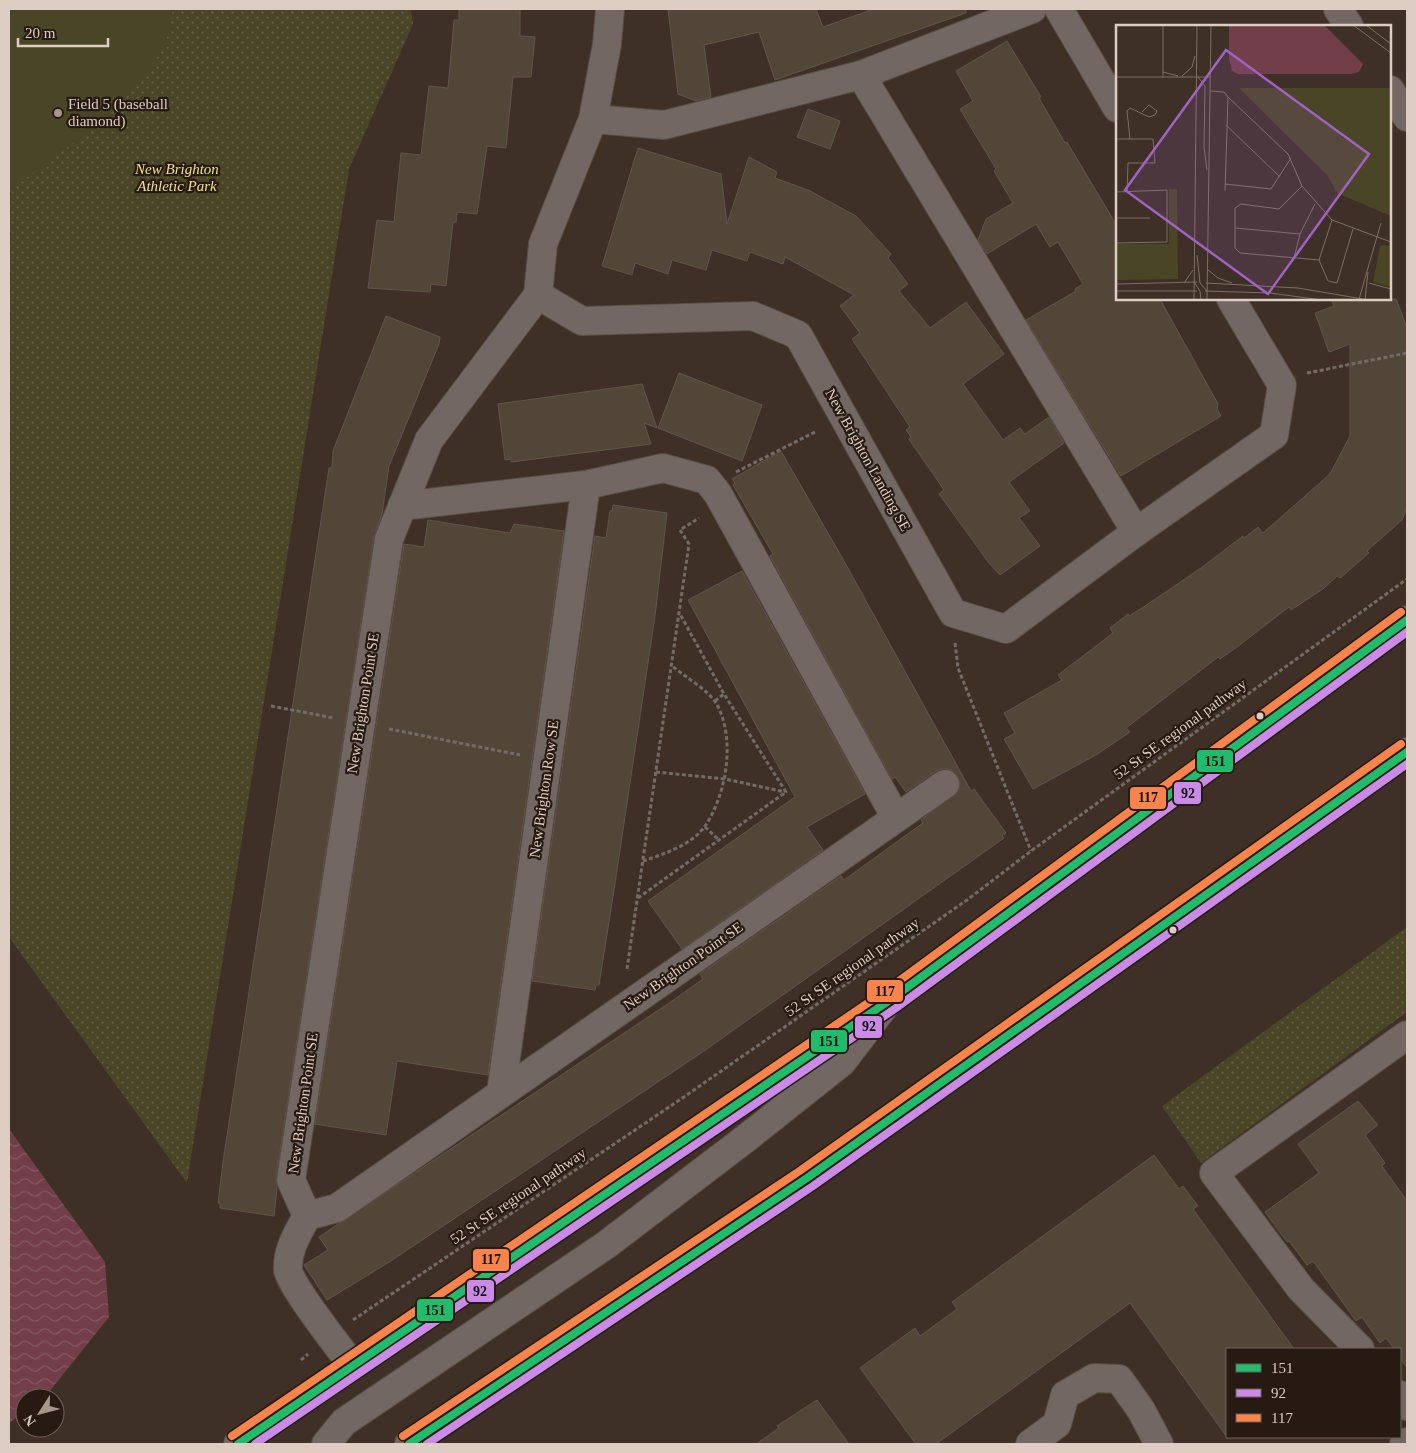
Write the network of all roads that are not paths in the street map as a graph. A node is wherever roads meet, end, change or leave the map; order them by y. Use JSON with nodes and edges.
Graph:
{"nodes":[{"id":1,"x":610,"y":9,"type":"edge"},
{"id":2,"x":1032,"y":9,"type":"edge"},
{"id":3,"x":1058,"y":9,"type":"edge"},
{"id":4,"x":1338,"y":9,"type":"edge"},
{"id":5,"x":1348,"y":25,"type":"edge"},
{"id":6,"x":861,"y":75,"type":"junction"},
{"id":7,"x":1391,"y":92,"type":"edge"},
{"id":8,"x":1116,"y":106,"type":"edge"},
{"id":9,"x":1407,"y":117,"type":"edge"},
{"id":10,"x":594,"y":120,"type":"junction"},
{"id":11,"x":538,"y":295,"type":"junction"},
{"id":12,"x":1232,"y":300,"type":"edge"},
{"id":13,"x":586,"y":485,"type":"junction"},
{"id":14,"x":402,"y":506,"type":"junction"},
{"id":15,"x":1136,"y":532,"type":"junction"},
{"id":16,"x":1407,"y":620,"type":"edge"},
{"id":17,"x":1407,"y":752,"type":"edge"},
{"id":18,"x":945,"y":784,"type":"dead end"},
{"id":19,"x":896,"y":818,"type":"junction"},
{"id":20,"x":890,"y":1000,"type":"junction"},
{"id":21,"x":1407,"y":1036,"type":"edge"},
{"id":22,"x":501,"y":1093,"type":"junction"},
{"id":23,"x":307,"y":1216,"type":"junction"},
{"id":24,"x":1359,"y":1348,"type":"edge"},
{"id":25,"x":353,"y":1365,"type":"junction"},
{"id":26,"x":253,"y":1440,"type":"edge"},
{"id":27,"x":326,"y":1444,"type":"edge"},
{"id":28,"x":409,"y":1444,"type":"edge"},
{"id":29,"x":1030,"y":1444,"type":"edge"},
{"id":30,"x":1159,"y":1444,"type":"edge"}],
"edges":[{"from":1,"to":10,"type":"street"},
{"from":2,"to":6,"type":"street"},
{"from":3,"to":8,"type":"street"},
{"from":4,"to":5,"type":"street"},
{"from":6,"to":10,"type":"street"},
{"from":6,"to":15,"type":"street"},
{"from":7,"to":9,"type":"street"},
{"from":10,"to":11,"type":"street"},
{"from":11,"to":14,"type":"street","name":"New Brighton Point SE"},
{"from":11,"to":15,"type":"street","name":"New Brighton Landing SE"},
{"from":12,"to":15,"type":"street"},
{"from":13,"to":14,"type":"street"},
{"from":13,"to":19,"type":"street"},
{"from":13,"to":22,"type":"street","name":"New Brighton Row SE"},
{"from":14,"to":23,"type":"street","name":"New Brighton Point SE"},
{"from":16,"to":20,"type":"main road"},
{"from":17,"to":28,"type":"main road"},
{"from":18,"to":19,"type":"street","name":"New Brighton Point SE"},
{"from":19,"to":22,"type":"street","name":"New Brighton Point SE"},
{"from":20,"to":25,"type":"main road"},
{"from":20,"to":27,"type":"street"},
{"from":21,"to":24,"type":"street"},
{"from":22,"to":23,"type":"street","name":"New Brighton Point SE"},
{"from":23,"to":25,"type":"street"},
{"from":25,"to":26,"type":"main road"},
{"from":29,"to":30,"type":"street"}]}
